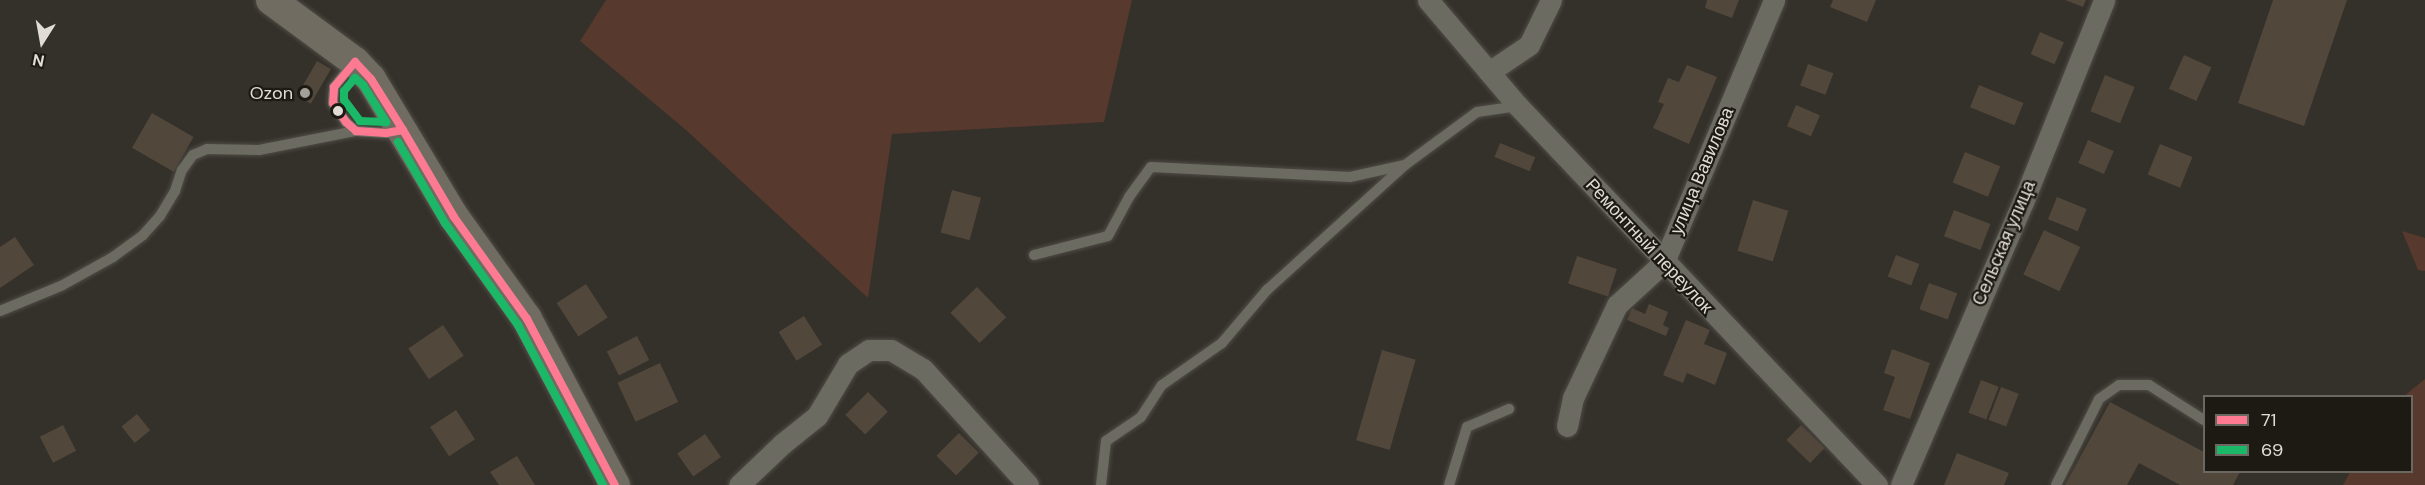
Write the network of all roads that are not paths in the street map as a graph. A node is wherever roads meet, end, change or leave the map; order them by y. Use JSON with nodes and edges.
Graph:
{"nodes":[{"id":1,"x":271,"y":0,"type":"edge"},
{"id":2,"x":1428,"y":0,"type":"edge"},
{"id":3,"x":1551,"y":0,"type":"edge"},
{"id":4,"x":1774,"y":0,"type":"edge"},
{"id":5,"x":2104,"y":0,"type":"edge"},
{"id":6,"x":354,"y":62,"type":"junction"},
{"id":7,"x":1489,"y":72,"type":"junction"},
{"id":8,"x":1518,"y":106,"type":"junction"},
{"id":9,"x":403,"y":130,"type":"junction"},
{"id":10,"x":356,"y":131,"type":"junction"},
{"id":11,"x":1405,"y":165,"type":"junction"},
{"id":12,"x":1034,"y":255,"type":"dead end"},
{"id":13,"x":1664,"y":262,"type":"junction"},
{"id":14,"x":0,"y":311,"type":"edge"},
{"id":15,"x":1509,"y":410,"type":"dead end"},
{"id":16,"x":2203,"y":419,"type":"edge"},
{"id":17,"x":1567,"y":426,"type":"dead end"},
{"id":18,"x":615,"y":485,"type":"edge"},
{"id":19,"x":739,"y":485,"type":"edge"},
{"id":20,"x":1028,"y":485,"type":"edge"},
{"id":21,"x":1101,"y":485,"type":"edge"},
{"id":22,"x":1449,"y":485,"type":"edge"},
{"id":23,"x":1877,"y":485,"type":"edge"},
{"id":24,"x":1901,"y":485,"type":"edge"},
{"id":25,"x":2056,"y":485,"type":"edge"}],
"edges":[{"from":1,"to":6,"type":"street"},
{"from":2,"to":7,"type":"street","name":"Ремонтный переулок"},
{"from":3,"to":7,"type":"street"},
{"from":4,"to":13,"type":"street","name":"улица Вавилова"},
{"from":5,"to":24,"type":"street","name":"Сельская улица"},
{"from":6,"to":9,"type":"street"},
{"from":6,"to":10,"type":"lane"},
{"from":7,"to":8,"type":"street","name":"Ремонтный переулок"},
{"from":8,"to":11,"type":"lane"},
{"from":8,"to":13,"type":"street","name":"Ремонтный переулок"},
{"from":9,"to":10,"type":"lane"},
{"from":9,"to":18,"type":"street"},
{"from":10,"to":14,"type":"lane"},
{"from":11,"to":12,"type":"lane"},
{"from":11,"to":21,"type":"lane"},
{"from":13,"to":17,"type":"street","name":"улица Вавилова"},
{"from":13,"to":23,"type":"street","name":"Ремонтный переулок"},
{"from":15,"to":22,"type":"lane"},
{"from":16,"to":25,"type":"lane"},
{"from":19,"to":20,"type":"street"}]}
